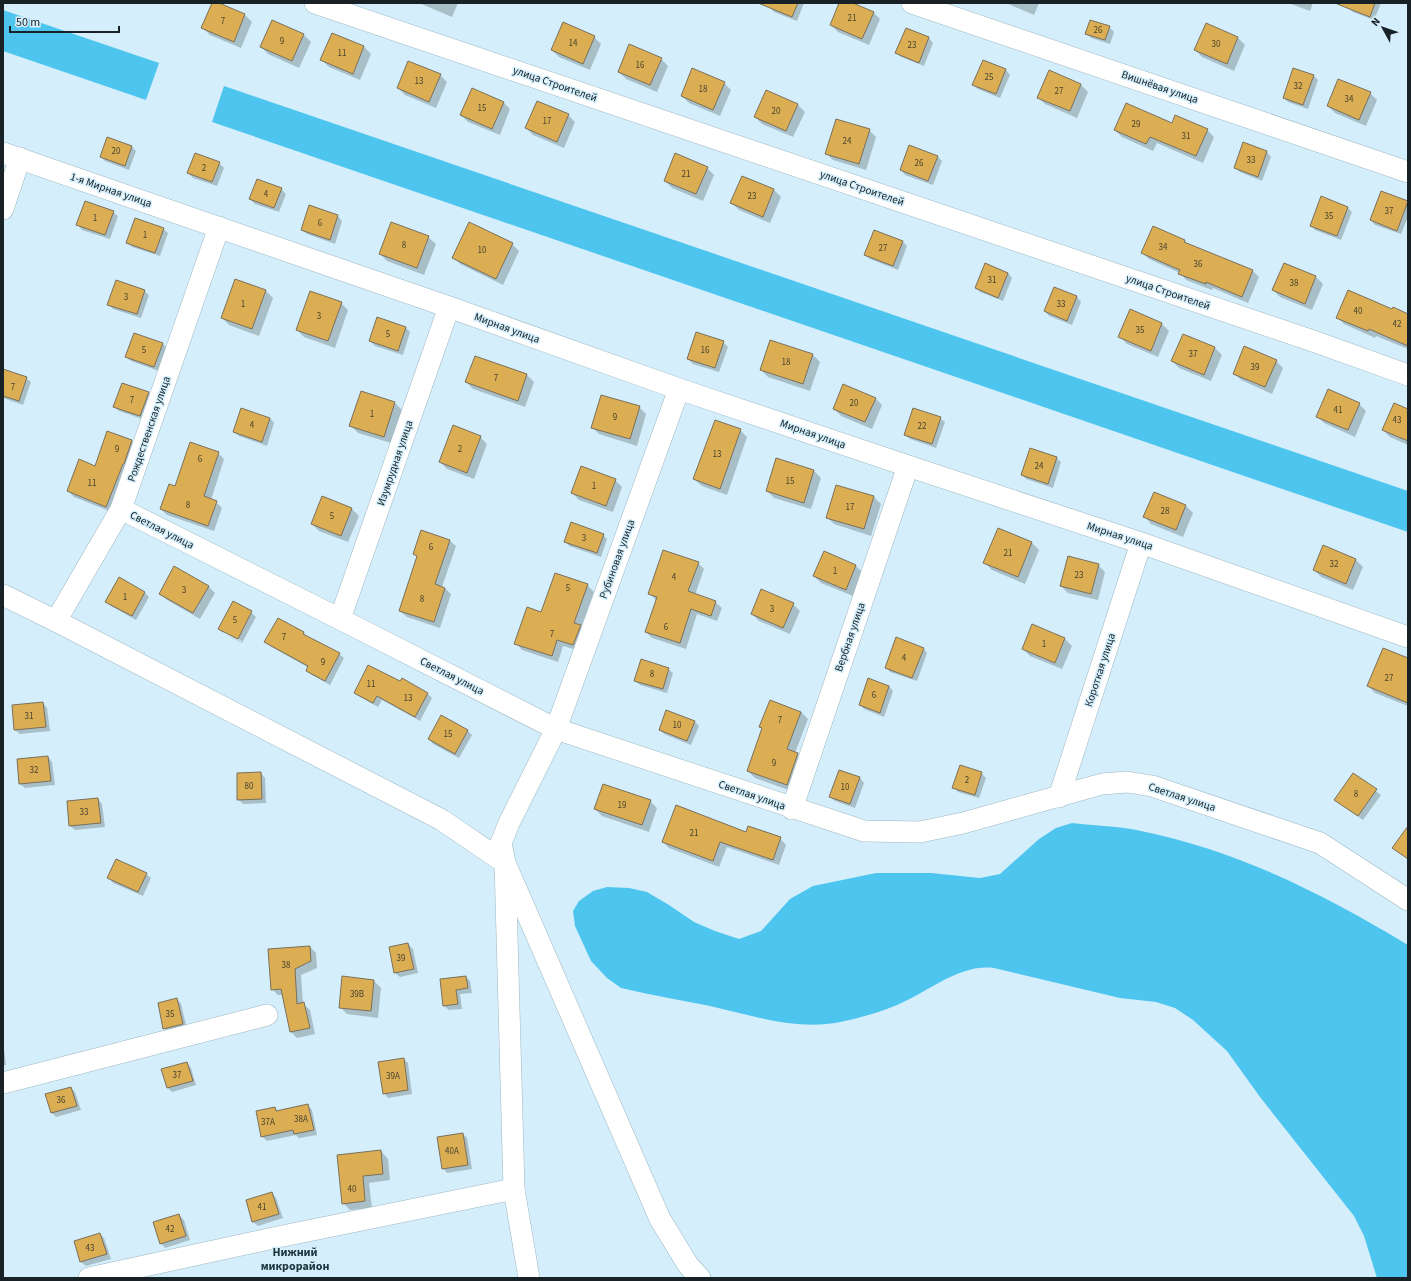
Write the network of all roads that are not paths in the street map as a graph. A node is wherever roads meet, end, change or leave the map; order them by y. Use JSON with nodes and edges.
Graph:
{"nodes":[{"id":1,"x":315,"y":3,"type":"edge"},
{"id":2,"x":912,"y":3,"type":"edge"},
{"id":3,"x":11,"y":155,"type":"edge"},
{"id":4,"x":1408,"y":172,"type":"edge"},
{"id":5,"x":3,"y":210,"type":"edge"},
{"id":6,"x":219,"y":227,"type":"junction"},
{"id":7,"x":450,"y":307,"type":"junction"},
{"id":8,"x":1408,"y":375,"type":"edge"},
{"id":9,"x":679,"y":389,"type":"junction"},
{"id":10,"x":908,"y":466,"type":"junction"},
{"id":11,"x":121,"y":509,"type":"junction"},
{"id":12,"x":1140,"y":543,"type":"junction"},
{"id":13,"x":3,"y":595,"type":"edge"},
{"id":14,"x":340,"y":618,"type":"junction"},
{"id":15,"x":56,"y":621,"type":"junction"},
{"id":16,"x":1408,"y":637,"type":"edge"},
{"id":17,"x":556,"y":729,"type":"junction"},
{"id":18,"x":1060,"y":796,"type":"junction"},
{"id":19,"x":792,"y":809,"type":"junction"},
{"id":20,"x":505,"y":863,"type":"junction"},
{"id":21,"x":1408,"y":900,"type":"edge"},
{"id":22,"x":267,"y":1015,"type":"dead end"},
{"id":23,"x":3,"y":1083,"type":"edge"},
{"id":24,"x":514,"y":1189,"type":"junction"},
{"id":25,"x":90,"y":1278,"type":"edge"},
{"id":26,"x":529,"y":1278,"type":"edge"},
{"id":27,"x":700,"y":1278,"type":"edge"}],
"edges":[{"from":1,"to":8,"type":"street","name":"улица Строителей"},
{"from":2,"to":4,"type":"street","name":"Вишнёвая улица"},
{"from":3,"to":5,"type":"street"},
{"from":3,"to":6,"type":"street","name":"1-я Мирная улица"},
{"from":6,"to":7,"type":"street","name":"Мирная улица"},
{"from":6,"to":11,"type":"street","name":"Рождественская улица"},
{"from":7,"to":9,"type":"street","name":"Мирная улица"},
{"from":7,"to":14,"type":"street","name":"Изумрудная улица"},
{"from":9,"to":10,"type":"street","name":"Мирная улица"},
{"from":9,"to":17,"type":"street","name":"Рубиновая улица"},
{"from":10,"to":12,"type":"street","name":"Мирная улица"},
{"from":10,"to":19,"type":"street","name":"Вербная улица"},
{"from":11,"to":14,"type":"street","name":"Светлая улица"},
{"from":11,"to":15,"type":"street","name":"Рождественская улица"},
{"from":12,"to":16,"type":"street","name":"Мирная улица"},
{"from":12,"to":18,"type":"street","name":"Короткая улица"},
{"from":13,"to":15,"type":"street"},
{"from":14,"to":17,"type":"street","name":"Светлая улица"},
{"from":15,"to":20,"type":"street"},
{"from":17,"to":19,"type":"street","name":"Светлая улица"},
{"from":17,"to":20,"type":"street","name":"Рубиновая улица"},
{"from":18,"to":19,"type":"street","name":"Светлая улица"},
{"from":18,"to":21,"type":"street","name":"Светлая улица"},
{"from":20,"to":24,"type":"street"},
{"from":20,"to":27,"type":"street"},
{"from":22,"to":23,"type":"street"},
{"from":24,"to":25,"type":"street"},
{"from":24,"to":26,"type":"street"}]}
